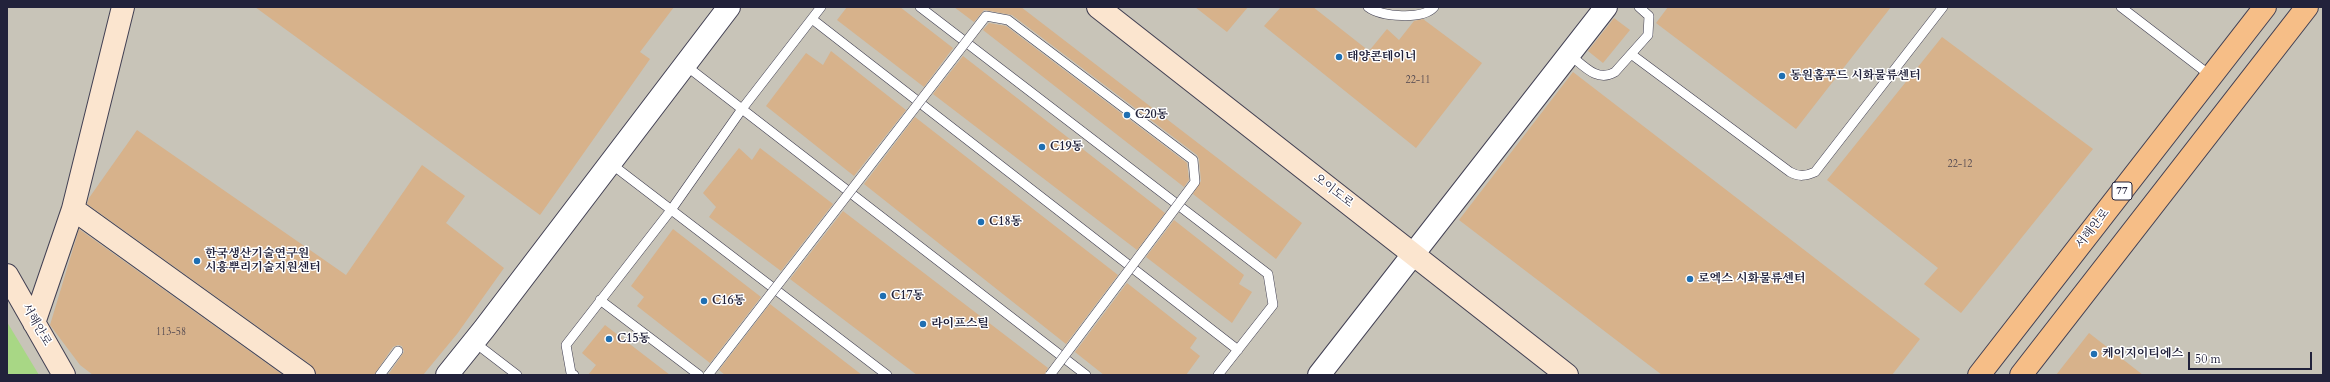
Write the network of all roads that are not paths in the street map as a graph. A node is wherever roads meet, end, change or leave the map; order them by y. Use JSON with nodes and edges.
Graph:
{"nodes":[{"id":1,"x":122,"y":7,"type":"edge"},
{"id":2,"x":729,"y":7,"type":"edge"},
{"id":3,"x":821,"y":7,"type":"edge"},
{"id":4,"x":920,"y":7,"type":"edge"},
{"id":5,"x":1098,"y":7,"type":"edge"},
{"id":6,"x":1368,"y":7,"type":"edge"},
{"id":7,"x":1434,"y":7,"type":"edge"},
{"id":8,"x":1606,"y":7,"type":"edge"},
{"id":9,"x":1639,"y":7,"type":"edge"},
{"id":10,"x":1943,"y":7,"type":"edge"},
{"id":11,"x":2121,"y":7,"type":"edge"},
{"id":12,"x":2265,"y":7,"type":"edge"},
{"id":13,"x":2307,"y":7,"type":"edge"},
{"id":14,"x":812,"y":18,"type":"junction"},
{"id":15,"x":1569,"y":54,"type":"junction"},
{"id":16,"x":1631,"y":54,"type":"junction"},
{"id":17,"x":685,"y":65,"type":"junction"},
{"id":18,"x":2212,"y":76,"type":"junction"},
{"id":19,"x":742,"y":109,"type":"junction"},
{"id":20,"x":610,"y":163,"type":"junction"},
{"id":21,"x":73,"y":209,"type":"junction"},
{"id":22,"x":671,"y":210,"type":"junction"},
{"id":23,"x":1413,"y":254,"type":"junction"},
{"id":24,"x":7,"y":275,"type":"edge"},
{"id":25,"x":600,"y":300,"type":"junction"},
{"id":26,"x":34,"y":323,"type":"junction"},
{"id":27,"x":474,"y":342,"type":"junction"},
{"id":28,"x":1238,"y":350,"type":"junction"},
{"id":29,"x":398,"y":351,"type":"dead end"},
{"id":30,"x":64,"y":375,"type":"edge"},
{"id":31,"x":304,"y":375,"type":"edge"},
{"id":32,"x":380,"y":375,"type":"edge"},
{"id":33,"x":447,"y":375,"type":"edge"},
{"id":34,"x":517,"y":375,"type":"edge"},
{"id":35,"x":574,"y":375,"type":"edge"},
{"id":36,"x":699,"y":375,"type":"edge"},
{"id":37,"x":708,"y":375,"type":"edge"},
{"id":38,"x":887,"y":375,"type":"edge"},
{"id":39,"x":1050,"y":375,"type":"edge"},
{"id":40,"x":1086,"y":375,"type":"edge"},
{"id":41,"x":1218,"y":375,"type":"edge"},
{"id":42,"x":1319,"y":375,"type":"edge"},
{"id":43,"x":1567,"y":375,"type":"edge"},
{"id":44,"x":1979,"y":375,"type":"edge"},
{"id":45,"x":2021,"y":375,"type":"edge"}],
"edges":[{"from":1,"to":21,"type":"main road"},
{"from":2,"to":17,"type":"street"},
{"from":3,"to":14,"type":"lane"},
{"from":4,"to":28,"type":"lane"},
{"from":5,"to":23,"type":"main road","name":"오이도로"},
{"from":6,"to":7,"type":"lane"},
{"from":8,"to":15,"type":"street"},
{"from":9,"to":16,"type":"lane"},
{"from":10,"to":16,"type":"lane"},
{"from":11,"to":18,"type":"lane"},
{"from":12,"to":18,"type":"main road","name":"서해안로","number":"77"},
{"from":13,"to":45,"type":"main road"},
{"from":14,"to":19,"type":"lane"},
{"from":14,"to":28,"type":"lane"},
{"from":15,"to":16,"type":"lane"},
{"from":15,"to":23,"type":"street"},
{"from":17,"to":19,"type":"lane"},
{"from":17,"to":20,"type":"street"},
{"from":18,"to":44,"type":"main road","name":"서해안로","number":"77"},
{"from":19,"to":22,"type":"lane"},
{"from":19,"to":40,"type":"lane"},
{"from":20,"to":22,"type":"lane"},
{"from":20,"to":27,"type":"street"},
{"from":21,"to":26,"type":"main road"},
{"from":21,"to":31,"type":"main road"},
{"from":22,"to":25,"type":"lane"},
{"from":22,"to":38,"type":"lane"},
{"from":23,"to":42,"type":"street"},
{"from":23,"to":43,"type":"main road","name":"오이도로"},
{"from":24,"to":26,"type":"main road","name":"서해안로"},
{"from":25,"to":35,"type":"lane"},
{"from":25,"to":36,"type":"lane"},
{"from":26,"to":30,"type":"main road","name":"서해안로"},
{"from":27,"to":33,"type":"street"},
{"from":27,"to":34,"type":"lane"},
{"from":28,"to":41,"type":"lane"},
{"from":29,"to":32,"type":"lane"},
{"from":37,"to":39,"type":"lane","bridge":true}]}
